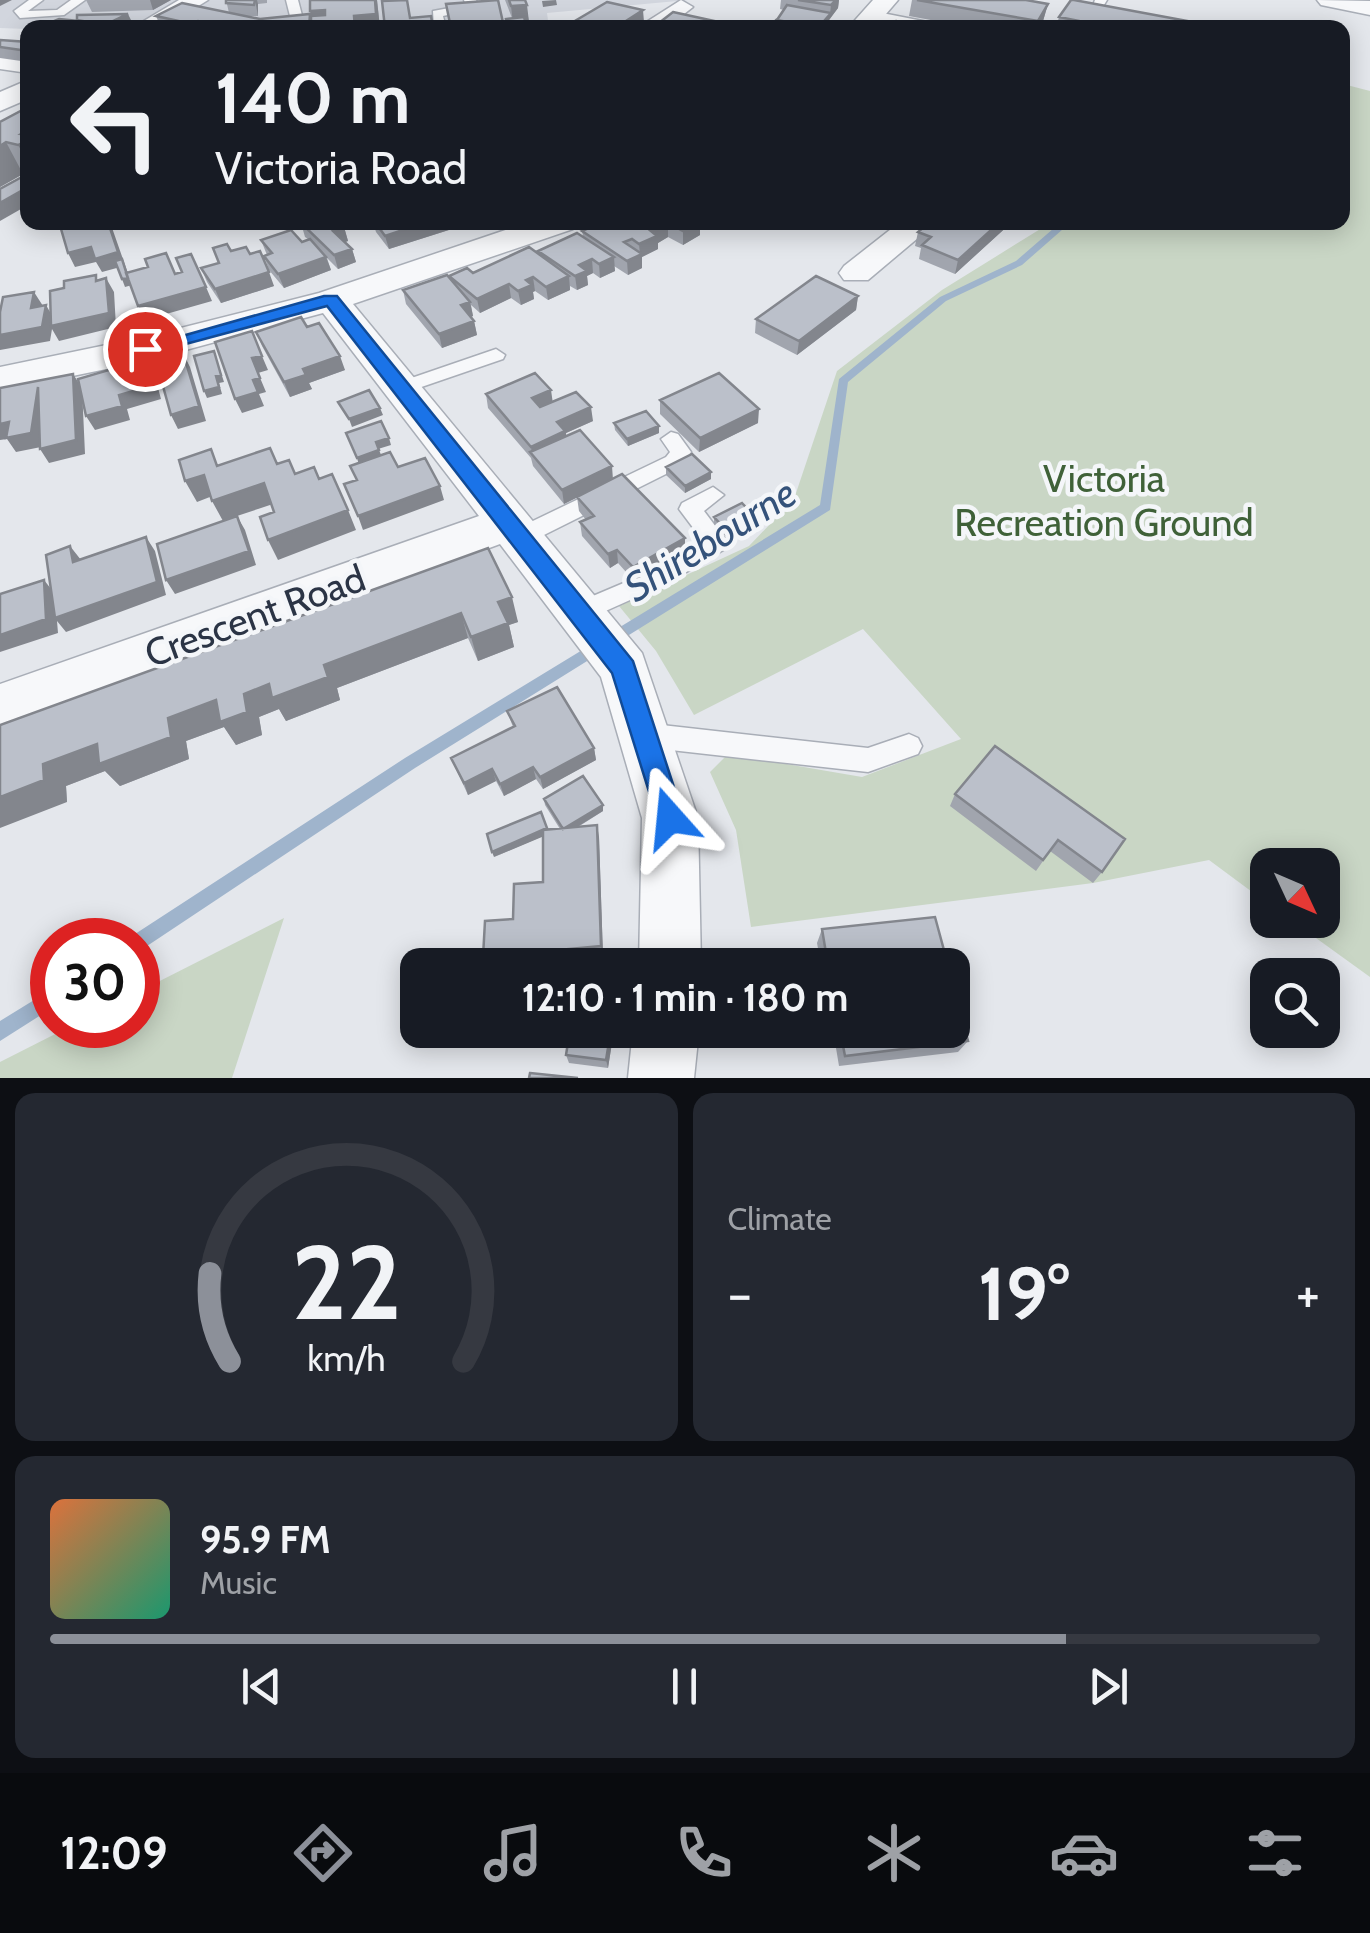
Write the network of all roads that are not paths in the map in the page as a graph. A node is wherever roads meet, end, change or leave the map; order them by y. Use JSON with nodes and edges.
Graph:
{"nodes":[{"id":1,"x":37,"y":0,"type":"edge"},
{"id":2,"x":80,"y":0,"type":"edge"},
{"id":3,"x":470,"y":0,"type":"edge"},
{"id":4,"x":1101,"y":0,"type":"edge"},
{"id":5,"x":1329,"y":0,"type":"edge"},
{"id":6,"x":191,"y":7,"type":"edge"},
{"id":7,"x":681,"y":8,"type":"dead end"},
{"id":8,"x":1370,"y":8,"type":"edge"},
{"id":9,"x":872,"y":14,"type":"edge"},
{"id":10,"x":162,"y":20,"type":"edge"},
{"id":11,"x":438,"y":20,"type":"edge"},
{"id":12,"x":662,"y":20,"type":"edge"},
{"id":13,"x":900,"y":20,"type":"edge"},
{"id":14,"x":1120,"y":20,"type":"edge"},
{"id":15,"x":538,"y":230,"type":"edge"},
{"id":16,"x":911,"y":230,"type":"edge"},
{"id":17,"x":856,"y":274,"type":"dead end"},
{"id":18,"x":331,"y":300,"type":"junction"},
{"id":19,"x":496,"y":355,"type":"dead end"},
{"id":20,"x":0,"y":380,"type":"edge"},
{"id":21,"x":401,"y":388,"type":"junction"},
{"id":22,"x":671,"y":439,"type":"dead end"},
{"id":23,"x":712,"y":495,"type":"dead end"},
{"id":24,"x":514,"y":530,"type":"junction"},
{"id":25,"x":582,"y":610,"type":"junction"},
{"id":26,"x":0,"y":707,"type":"edge"},
{"id":27,"x":644,"y":735,"type":"junction"},
{"id":28,"x":909,"y":746,"type":"dead end"},
{"id":29,"x":670,"y":948,"type":"edge"},
{"id":30,"x":664,"y":1048,"type":"edge"},
{"id":31,"x":661,"y":1078,"type":"edge"}],
"edges":[{"from":1,"to":2,"type":"lane"},
{"from":3,"to":11,"type":"lane"},
{"from":4,"to":14,"type":"lane"},
{"from":5,"to":8,"type":"street"},
{"from":6,"to":10,"type":"street"},
{"from":7,"to":12,"type":"street"},
{"from":9,"to":13,"type":"lane"},
{"from":15,"to":18,"type":"street"},
{"from":16,"to":17,"type":"street"},
{"from":18,"to":20,"type":"street"},
{"from":18,"to":21,"type":"street"},
{"from":19,"to":21,"type":"lane"},
{"from":21,"to":24,"type":"street"},
{"from":22,"to":24,"type":"lane"},
{"from":23,"to":25,"type":"lane"},
{"from":24,"to":25,"type":"street"},
{"from":24,"to":26,"type":"street","name":"Crescent Road"},
{"from":25,"to":27,"type":"street"},
{"from":27,"to":28,"type":"lane"},
{"from":27,"to":29,"type":"street"},
{"from":30,"to":31,"type":"street"}]}
